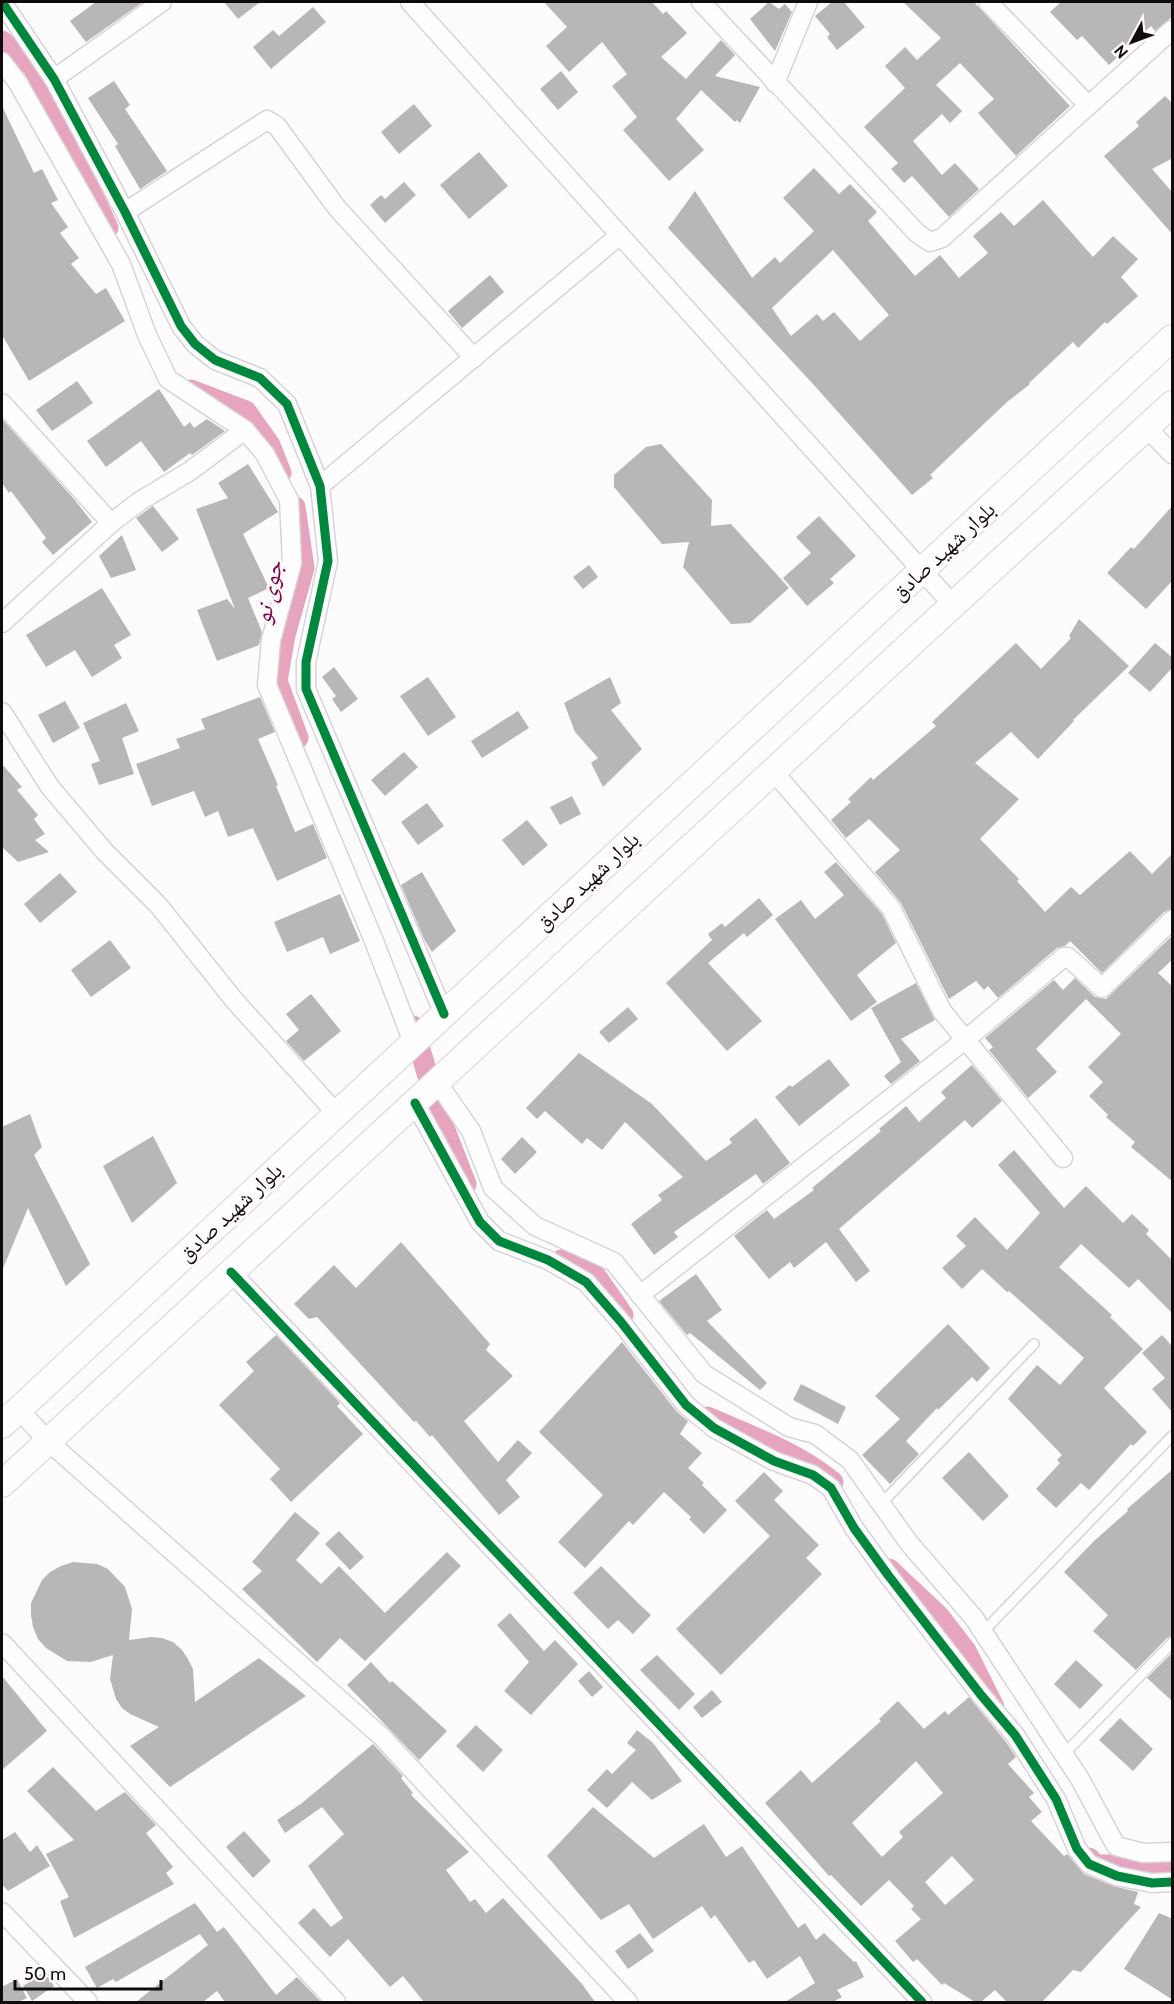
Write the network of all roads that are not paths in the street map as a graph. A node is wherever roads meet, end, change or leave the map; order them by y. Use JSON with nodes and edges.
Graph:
{"nodes":[{"id":1,"x":2,"y":2,"type":"edge"},
{"id":2,"x":162,"y":2,"type":"edge"},
{"id":3,"x":410,"y":2,"type":"edge"},
{"id":4,"x":701,"y":2,"type":"edge"},
{"id":5,"x":808,"y":2,"type":"edge"},
{"id":6,"x":988,"y":2,"type":"edge"},
{"id":7,"x":1173,"y":30,"type":"edge"},
{"id":8,"x":2,"y":62,"type":"edge"},
{"id":9,"x":54,"y":79,"type":"junction"},
{"id":10,"x":775,"y":83,"type":"junction"},
{"id":11,"x":1088,"y":105,"type":"junction"},
{"id":12,"x":125,"y":212,"type":"junction"},
{"id":13,"x":620,"y":235,"type":"junction"},
{"id":14,"x":1173,"y":338,"type":"edge"},
{"id":15,"x":474,"y":358,"type":"junction"},
{"id":16,"x":2,"y":403,"type":"edge"},
{"id":17,"x":1173,"y":404,"type":"edge"},
{"id":18,"x":1148,"y":428,"type":"junction"},
{"id":19,"x":245,"y":430,"type":"junction"},
{"id":20,"x":1173,"y":454,"type":"edge"},
{"id":21,"x":320,"y":486,"type":"junction"},
{"id":22,"x":111,"y":523,"type":"junction"},
{"id":23,"x":923,"y":570,"type":"junction"},
{"id":24,"x":953,"y":605,"type":"junction"},
{"id":25,"x":2,"y":623,"type":"edge"},
{"id":26,"x":2,"y":712,"type":"edge"},
{"id":27,"x":774,"y":771,"type":"junction"},
{"id":28,"x":1173,"y":920,"type":"edge"},
{"id":29,"x":444,"y":1014,"type":"junction"},
{"id":30,"x":965,"y":1041,"type":"junction"},
{"id":31,"x":413,"y":1042,"type":"junction"},
{"id":32,"x":437,"y":1082,"type":"junction"},
{"id":33,"x":415,"y":1103,"type":"junction"},
{"id":34,"x":336,"y":1113,"type":"junction"},
{"id":35,"x":1063,"y":1158,"type":"dead end"},
{"id":36,"x":231,"y":1272,"type":"junction"},
{"id":37,"x":640,"y":1295,"type":"junction"},
{"id":38,"x":1034,"y":1344,"type":"dead end"},
{"id":39,"x":10,"y":1417,"type":"edge"},
{"id":40,"x":1173,"y":1436,"type":"edge"},
{"id":41,"x":48,"y":1442,"type":"junction"},
{"id":42,"x":2,"y":1484,"type":"edge"},
{"id":43,"x":881,"y":1504,"type":"junction"},
{"id":44,"x":983,"y":1632,"type":"junction"},
{"id":45,"x":2,"y":1643,"type":"edge"},
{"id":46,"x":1173,"y":1643,"type":"edge"},
{"id":47,"x":1064,"y":1754,"type":"junction"},
{"id":48,"x":1173,"y":1852,"type":"edge"},
{"id":49,"x":1173,"y":1882,"type":"edge"},
{"id":50,"x":2,"y":1912,"type":"edge"},
{"id":51,"x":88,"y":2002,"type":"edge"},
{"id":52,"x":336,"y":2002,"type":"edge"},
{"id":53,"x":628,"y":2002,"type":"edge"},
{"id":54,"x":922,"y":2002,"type":"edge"}],
"edges":[{"from":1,"to":9,"type":"street"},
{"from":2,"to":9,"type":"street"},
{"from":3,"to":13,"type":"street"},
{"from":4,"to":10,"type":"street"},
{"from":5,"to":10,"type":"street"},
{"from":6,"to":11,"type":"street"},
{"from":7,"to":11,"type":"street"},
{"from":8,"to":19,"type":"street"},
{"from":9,"to":12,"type":"street"},
{"from":10,"to":11,"type":"street"},
{"from":12,"to":15,"type":"street"},
{"from":12,"to":21,"type":"street"},
{"from":13,"to":15,"type":"street"},
{"from":13,"to":23,"type":"street"},
{"from":14,"to":23,"type":"main road","name":"بلوار شهید صادق"},
{"from":15,"to":21,"type":"street"},
{"from":16,"to":22,"type":"street"},
{"from":17,"to":18,"type":"main road","name":"بلوار شهید صادق"},
{"from":18,"to":20,"type":"street"},
{"from":18,"to":24,"type":"main road","name":"بلوار شهید صادق"},
{"from":19,"to":22,"type":"street"},
{"from":19,"to":31,"type":"street"},
{"from":21,"to":29,"type":"street"},
{"from":22,"to":25,"type":"street"},
{"from":23,"to":24,"type":"street"},
{"from":23,"to":29,"type":"main road","name":"بلوار شهید صادق"},
{"from":24,"to":27,"type":"main road","name":"بلوار شهید صادق"},
{"from":26,"to":34,"type":"street"},
{"from":27,"to":30,"type":"street"},
{"from":27,"to":32,"type":"main road","name":"بلوار شهید صادق"},
{"from":28,"to":30,"type":"street"},
{"from":29,"to":31,"type":"main road","name":"بلوار شهید صادق"},
{"from":30,"to":35,"type":"street"},
{"from":30,"to":37,"type":"street"},
{"from":31,"to":34,"type":"main road","name":"بلوار شهید صادق"},
{"from":32,"to":33,"type":"main road","name":"بلوار شهید صادق"},
{"from":32,"to":37,"type":"street"},
{"from":33,"to":36,"type":"main road","name":"بلوار شهید صادق"},
{"from":33,"to":49,"type":"street"},
{"from":34,"to":39,"type":"main road","name":"بلوار شهید صادق"},
{"from":36,"to":41,"type":"main road","name":"بلوار شهید صادق"},
{"from":36,"to":54,"type":"street"},
{"from":37,"to":43,"type":"street"},
{"from":38,"to":43,"type":"lane"},
{"from":39,"to":41,"type":"street"},
{"from":40,"to":44,"type":"lane"},
{"from":41,"to":42,"type":"main road","name":"بلوار شهید صادق"},
{"from":41,"to":53,"type":"street"},
{"from":43,"to":44,"type":"street"},
{"from":44,"to":47,"type":"street"},
{"from":45,"to":52,"type":"street"},
{"from":46,"to":47,"type":"lane"},
{"from":47,"to":48,"type":"street"},
{"from":50,"to":51,"type":"street"}]}
